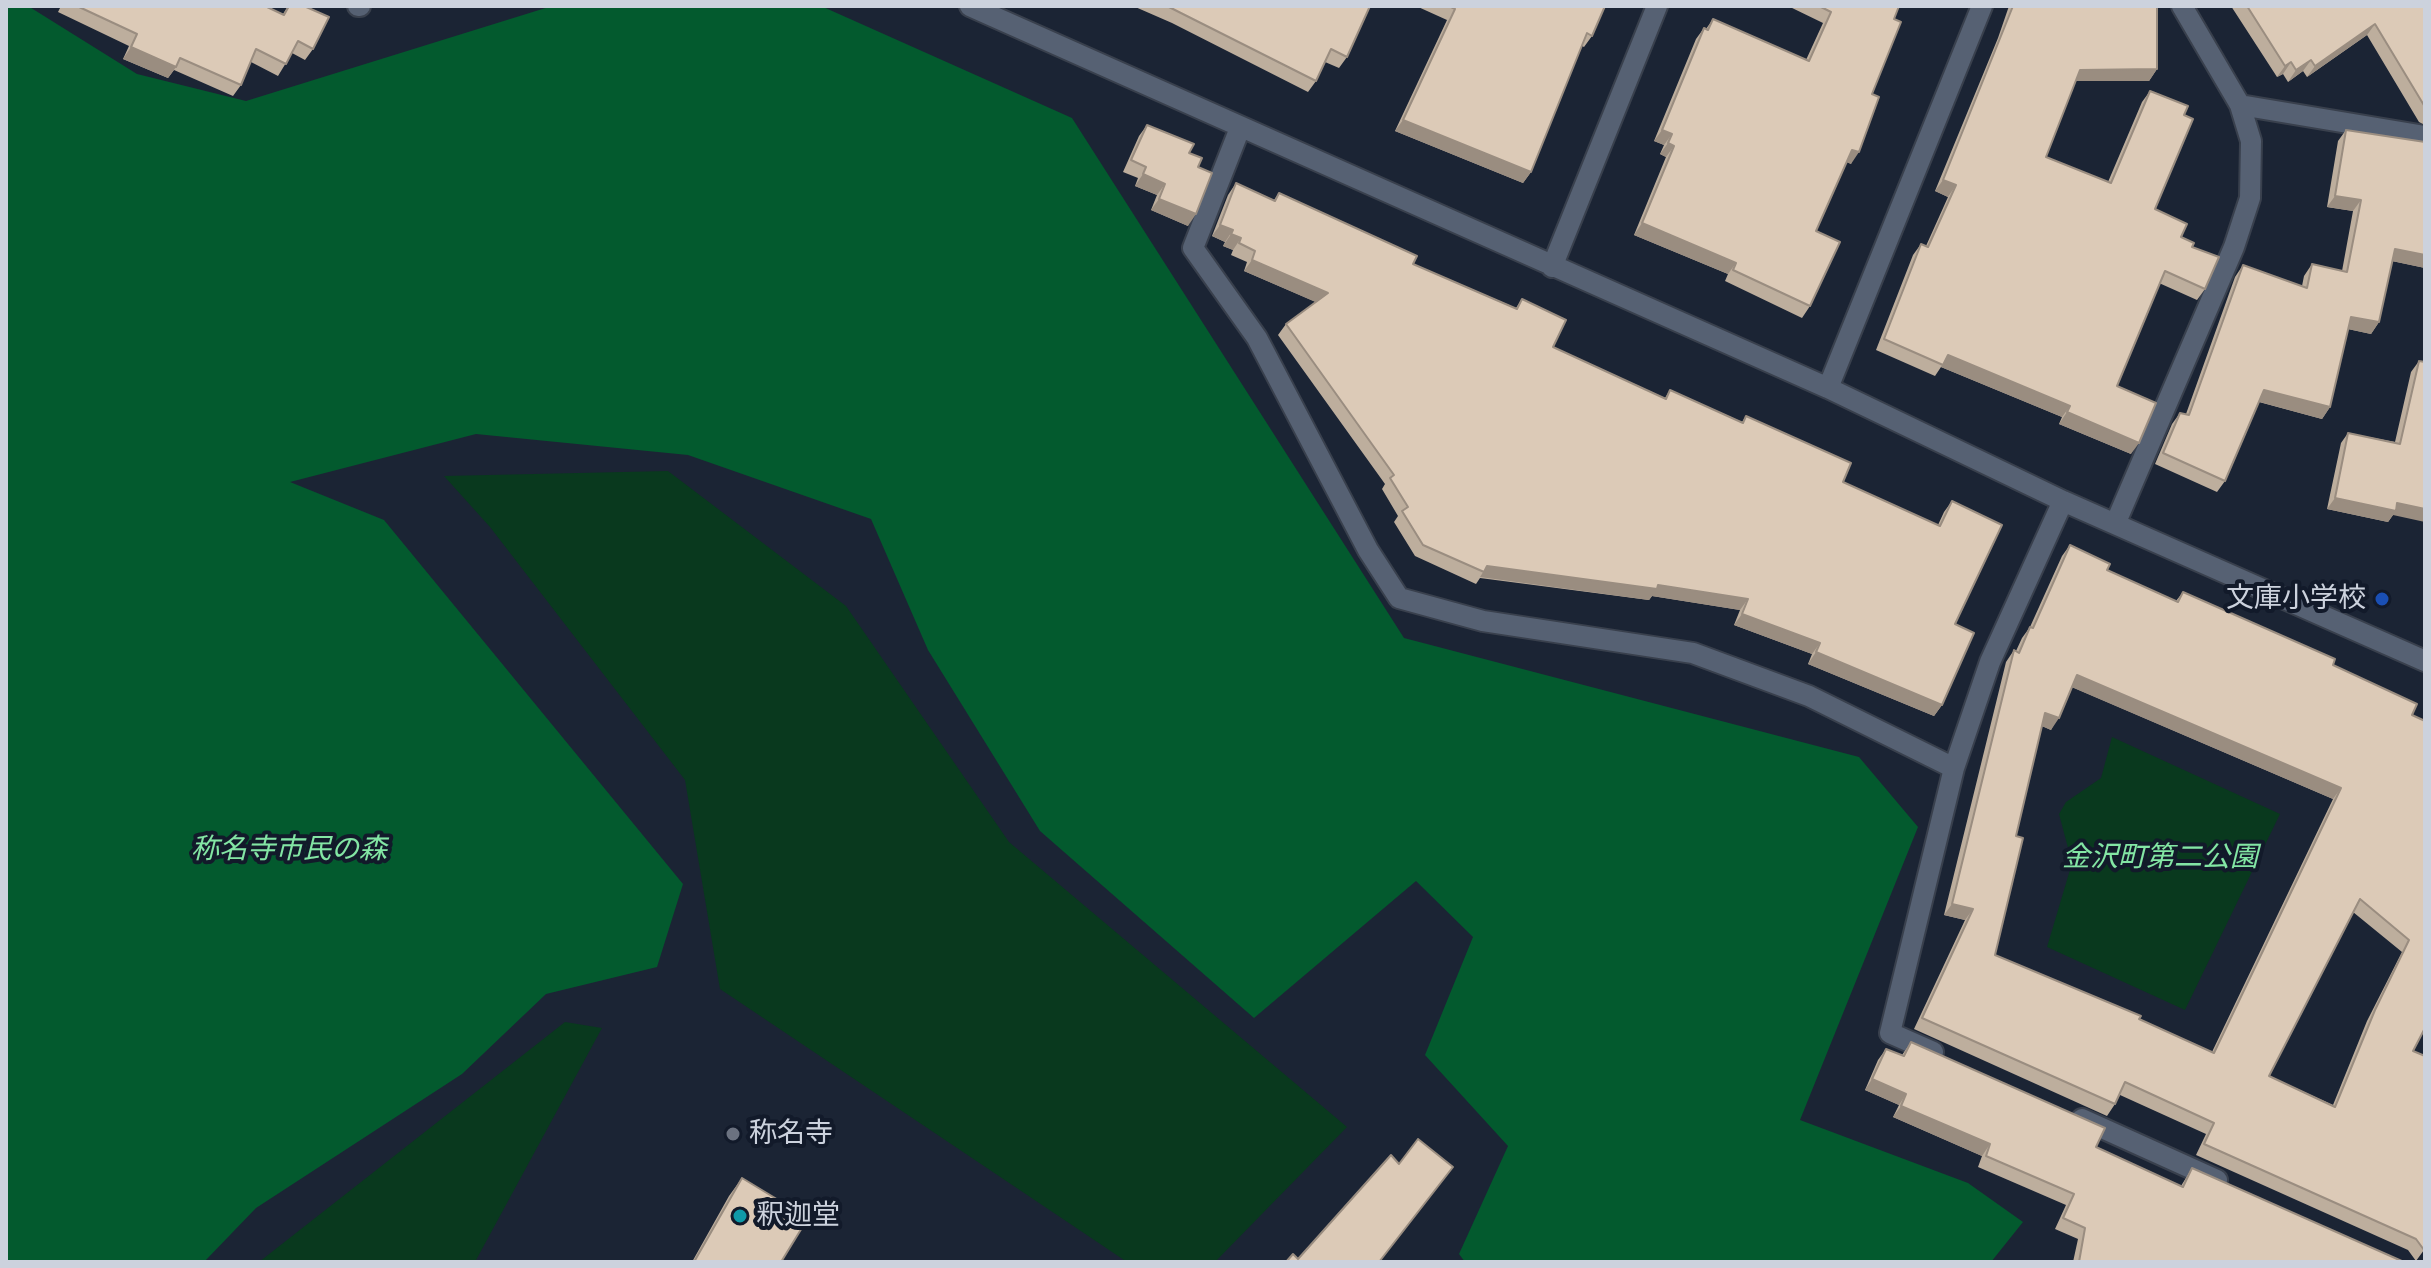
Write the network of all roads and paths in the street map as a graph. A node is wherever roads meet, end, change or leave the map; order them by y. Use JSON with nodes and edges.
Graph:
{"nodes":[{"id":1,"x":970,"y":6,"type":"edge"},
{"id":2,"x":1657,"y":6,"type":"edge"},
{"id":3,"x":1982,"y":6,"type":"edge"},
{"id":4,"x":2182,"y":6,"type":"edge"},
{"id":5,"x":2240,"y":105,"type":"junction"},
{"id":6,"x":1240,"y":128,"type":"junction"},
{"id":7,"x":2425,"y":136,"type":"edge"},
{"id":8,"x":1552,"y":267,"type":"junction"},
{"id":9,"x":1828,"y":388,"type":"junction"},
{"id":10,"x":2063,"y":501,"type":"junction"},
{"id":11,"x":2116,"y":522,"type":"junction"},
{"id":12,"x":2425,"y":661,"type":"edge"},
{"id":13,"x":1954,"y":768,"type":"junction"},
{"id":14,"x":1947,"y":1059,"type":"edge"},
{"id":15,"x":2062,"y":1110,"type":"edge"},
{"id":16,"x":2234,"y":1187,"type":"edge"}],
"edges":[{"from":1,"to":6,"type":"street"},
{"from":2,"to":8,"type":"street"},
{"from":3,"to":9,"type":"street"},
{"from":4,"to":5,"type":"street"},
{"from":5,"to":7,"type":"street"},
{"from":5,"to":11,"type":"street"},
{"from":6,"to":8,"type":"street"},
{"from":6,"to":13,"type":"street"},
{"from":8,"to":9,"type":"street"},
{"from":9,"to":10,"type":"street"},
{"from":10,"to":11,"type":"street"},
{"from":10,"to":13,"type":"street"},
{"from":11,"to":12,"type":"street"},
{"from":13,"to":14,"type":"street"},
{"from":15,"to":16,"type":"street"}]}
